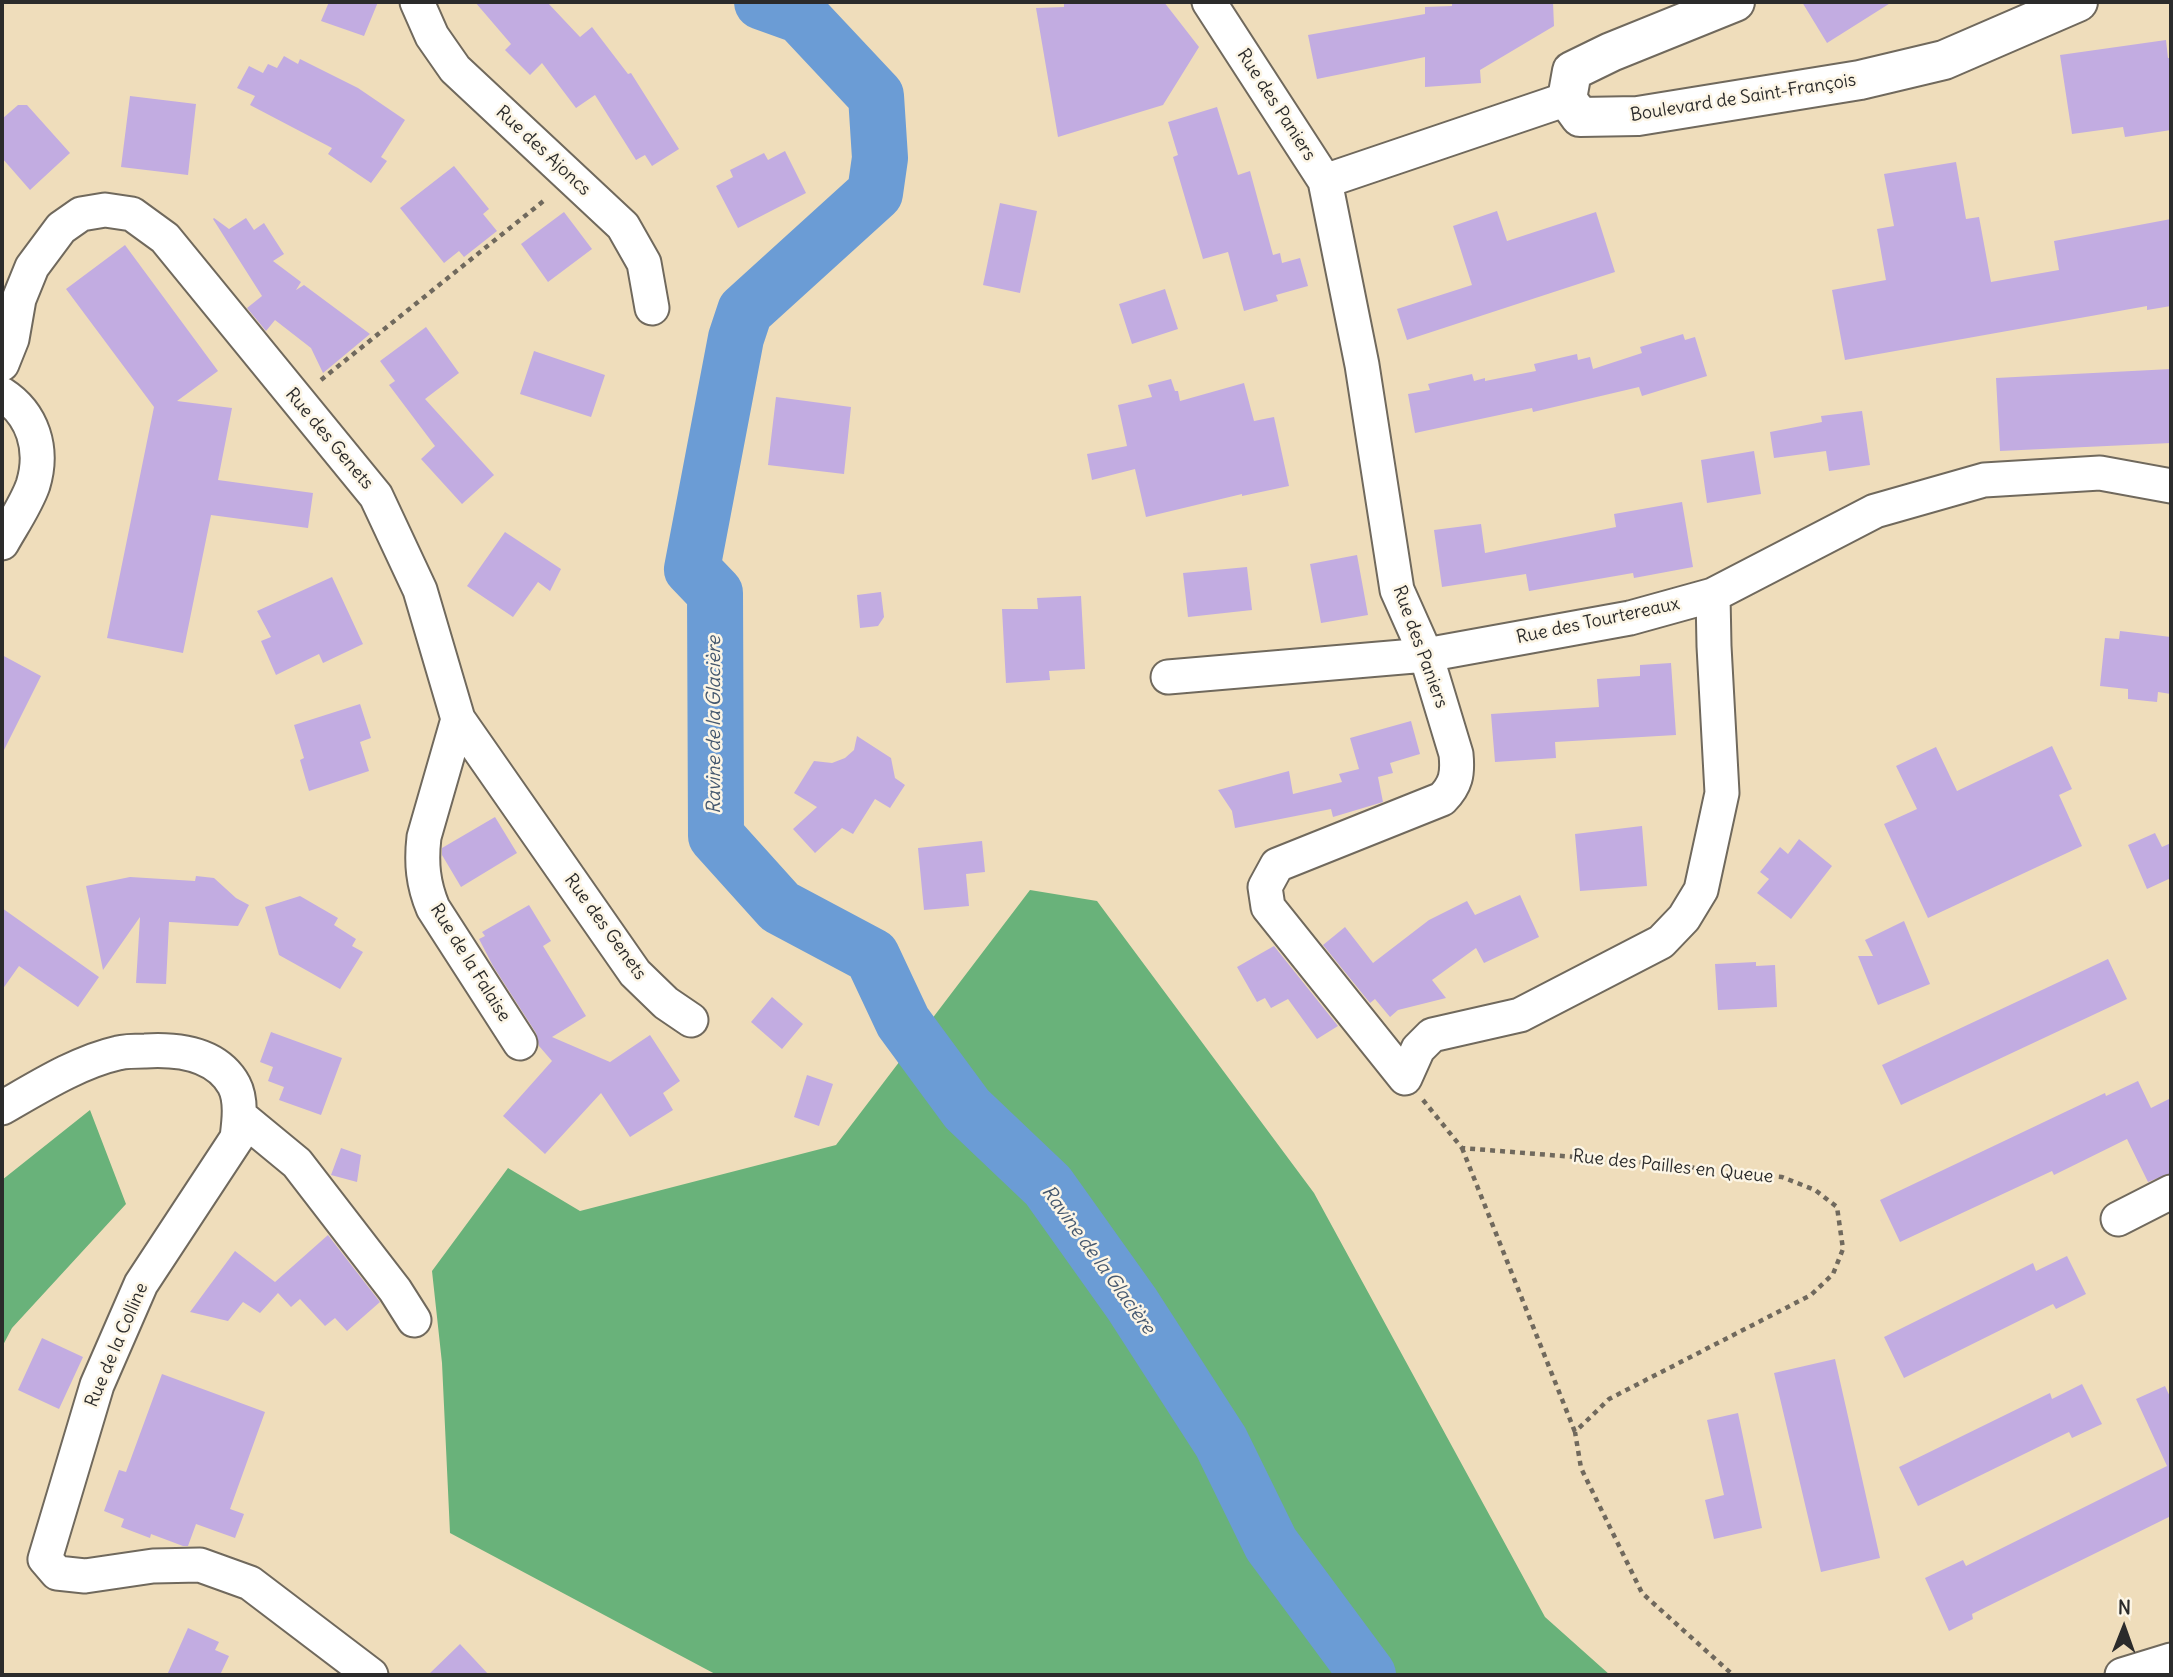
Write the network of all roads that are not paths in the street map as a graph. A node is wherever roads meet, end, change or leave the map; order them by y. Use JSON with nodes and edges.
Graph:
{"nodes":[{"id":1,"x":417,"y":2,"type":"edge"},
{"id":2,"x":1209,"y":2,"type":"edge"},
{"id":3,"x":1735,"y":2,"type":"edge"},
{"id":4,"x":2078,"y":2,"type":"edge"},
{"id":5,"x":1567,"y":99,"type":"junction"},
{"id":6,"x":1325,"y":181,"type":"junction"},
{"id":7,"x":652,"y":308,"type":"dead end"},
{"id":8,"x":2,"y":364,"type":"edge"},
{"id":9,"x":2,"y":394,"type":"edge"},
{"id":10,"x":2171,"y":486,"type":"edge"},
{"id":11,"x":2,"y":543,"type":"edge"},
{"id":12,"x":1713,"y":595,"type":"junction"},
{"id":13,"x":1426,"y":654,"type":"junction"},
{"id":14,"x":1168,"y":677,"type":"dead end"},
{"id":15,"x":457,"y":719,"type":"junction"},
{"id":16,"x":691,"y":1020,"type":"dead end"},
{"id":17,"x":520,"y":1043,"type":"dead end"},
{"id":18,"x":2,"y":1108,"type":"edge"},
{"id":19,"x":240,"y":1116,"type":"junction"},
{"id":20,"x":2171,"y":1192,"type":"edge"},
{"id":21,"x":2119,"y":1219,"type":"dead end"},
{"id":22,"x":414,"y":1320,"type":"dead end"},
{"id":23,"x":2171,"y":1660,"type":"edge"},
{"id":24,"x":371,"y":1675,"type":"edge"},
{"id":25,"x":2122,"y":1675,"type":"edge"}],
"edges":[{"from":1,"to":7,"type":"street","name":"Rue des Ajoncs"},
{"from":2,"to":6,"type":"street","name":"Rue des Paniers"},
{"from":3,"to":5,"type":"main road"},
{"from":4,"to":5,"type":"main road","name":"Boulevard de Saint-François"},
{"from":5,"to":6,"type":"street"},
{"from":6,"to":13,"type":"street","name":"Rue des Paniers"},
{"from":8,"to":15,"type":"street","name":"Rue des Genets"},
{"from":9,"to":11,"type":"street"},
{"from":10,"to":12,"type":"street","name":"Rue des Tourtereaux"},
{"from":12,"to":13,"type":"street","name":"Rue des Tourtereaux"},
{"from":12,"to":13,"type":"street","name":"Rue des Paniers"},
{"from":13,"to":14,"type":"street","name":"Rue des Tourtereaux"},
{"from":15,"to":16,"type":"street","name":"Rue des Genets"},
{"from":15,"to":17,"type":"street","name":"Rue de la Falaise"},
{"from":18,"to":19,"type":"street","name":"Rue de la Colline"},
{"from":19,"to":22,"type":"street"},
{"from":19,"to":24,"type":"street","name":"Rue de la Colline"},
{"from":20,"to":21,"type":"street"},
{"from":23,"to":25,"type":"street"}]}
